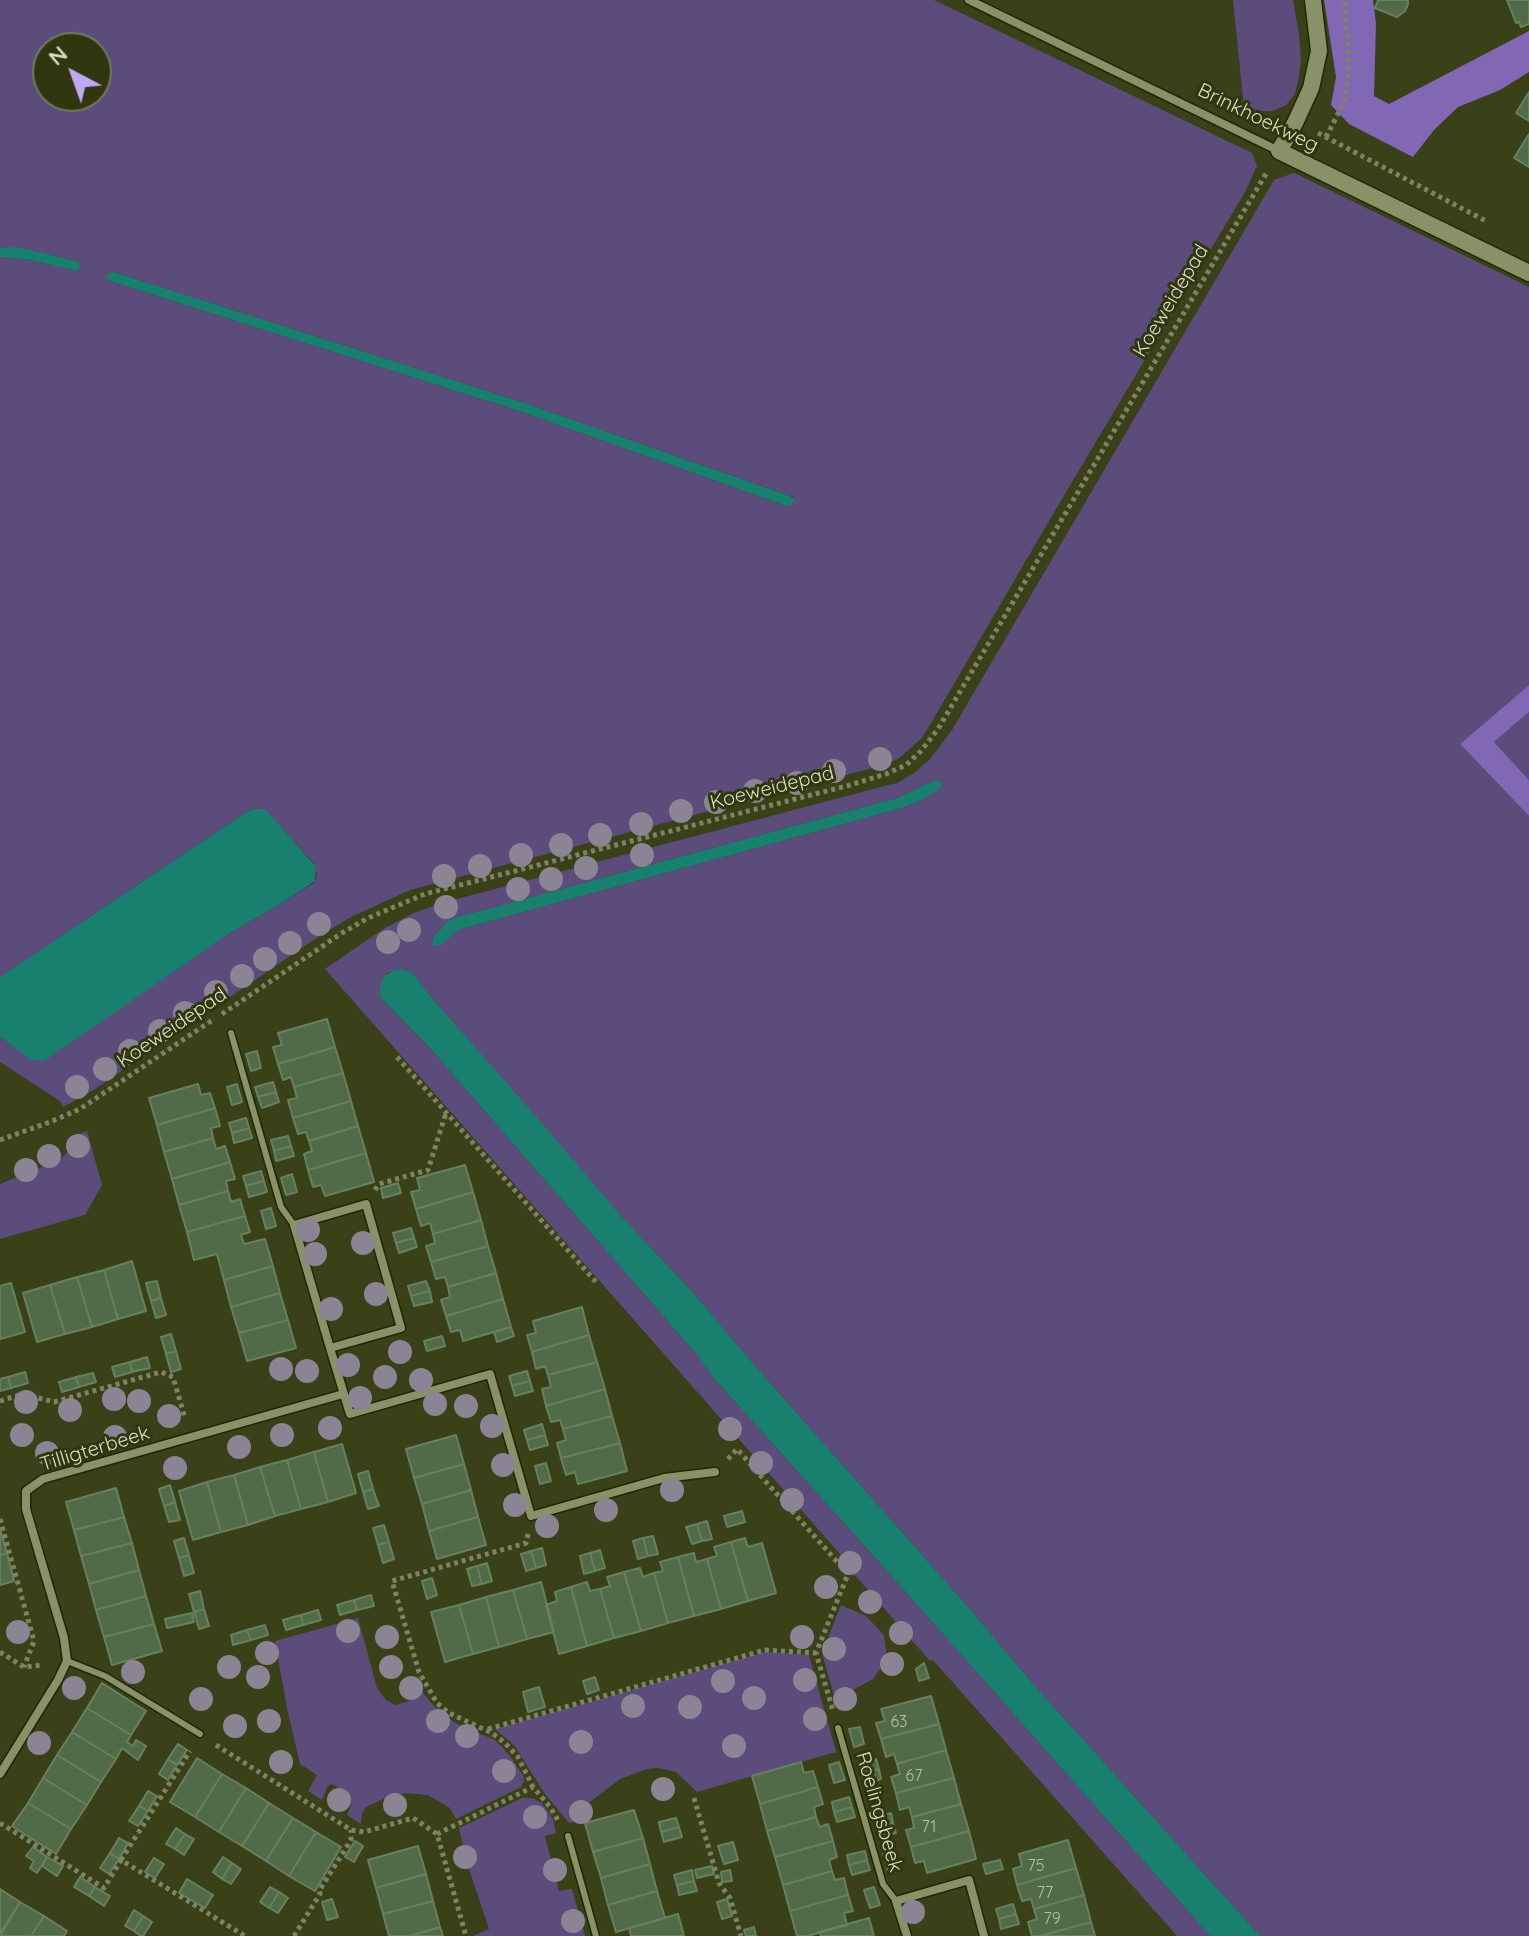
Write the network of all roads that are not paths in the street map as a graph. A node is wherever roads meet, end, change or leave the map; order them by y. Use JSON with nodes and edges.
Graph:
{"nodes":[{"id":1,"x":969,"y":0,"type":"edge"},
{"id":2,"x":1313,"y":0,"type":"edge"},
{"id":3,"x":1279,"y":151,"type":"junction"},
{"id":4,"x":1529,"y":273,"type":"edge"},
{"id":5,"x":231,"y":1033,"type":"dead end"},
{"id":6,"x":294,"y":1225,"type":"junction"},
{"id":7,"x":330,"y":1348,"type":"junction"},
{"id":8,"x":343,"y":1394,"type":"junction"},
{"id":9,"x":715,"y":1472,"type":"road end"},
{"id":10,"x":67,"y":1661,"type":"junction"},
{"id":11,"x":838,"y":1728,"type":"road end"},
{"id":12,"x":200,"y":1734,"type":"road end"},
{"id":13,"x":0,"y":1774,"type":"edge"},
{"id":14,"x":568,"y":1836,"type":"road end"},
{"id":15,"x":896,"y":1901,"type":"junction"},
{"id":16,"x":596,"y":1936,"type":"edge"},
{"id":17,"x":907,"y":1936,"type":"edge"},
{"id":18,"x":984,"y":1936,"type":"edge"}],
"edges":[{"from":1,"to":3,"type":"street","name":"Brinkhoekweg"},
{"from":2,"to":3,"type":"street"},
{"from":3,"to":4,"type":"street","name":"Brinkhoekweg"},
{"from":5,"to":6,"type":"lane"},
{"from":6,"to":7,"type":"street"},
{"from":6,"to":7,"type":"street"},
{"from":7,"to":8,"type":"street"},
{"from":8,"to":9,"type":"street"},
{"from":8,"to":10,"type":"street","name":"Tilligterbeek"},
{"from":10,"to":12,"type":"lane"},
{"from":10,"to":13,"type":"street"},
{"from":11,"to":15,"type":"lane","name":"Roelingsbeek"},
{"from":14,"to":16,"type":"lane"},
{"from":15,"to":17,"type":"street","name":"Roelingsbeek"},
{"from":15,"to":18,"type":"street","name":"Roelingsbeek"}]}
